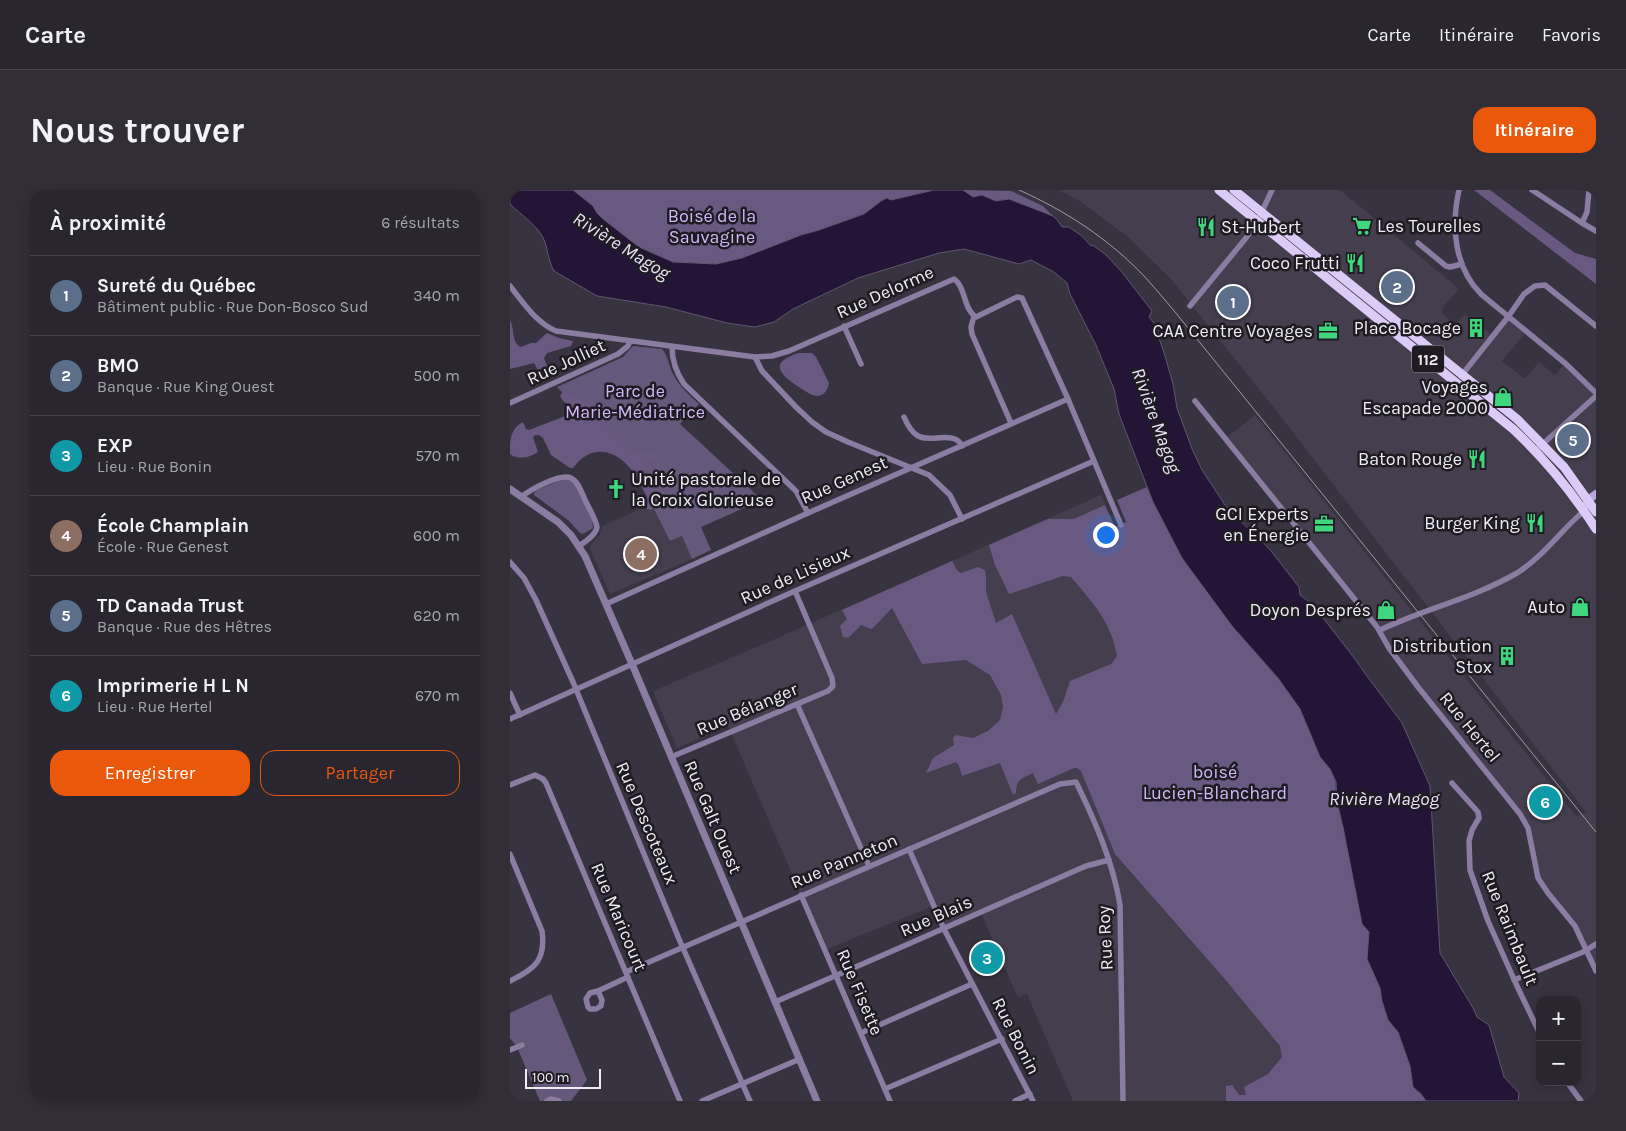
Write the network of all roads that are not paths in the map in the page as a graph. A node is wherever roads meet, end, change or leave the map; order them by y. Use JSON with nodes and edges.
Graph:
{"nodes":[{"id":1,"x":1219,"y":190,"type":"edge"},
{"id":2,"x":1234,"y":190,"type":"edge"},
{"id":3,"x":1272,"y":190,"type":"edge"},
{"id":4,"x":1459,"y":190,"type":"edge"},
{"id":5,"x":1532,"y":190,"type":"edge"},
{"id":6,"x":1588,"y":190,"type":"edge"},
{"id":7,"x":1262,"y":212,"type":"junction"},
{"id":8,"x":1257,"y":222,"type":"junction"},
{"id":9,"x":1582,"y":224,"type":"junction"},
{"id":10,"x":1596,"y":231,"type":"edge"},
{"id":11,"x":1418,"y":243,"type":"dead end"},
{"id":12,"x":1462,"y":264,"type":"junction"},
{"id":13,"x":510,"y":286,"type":"edge"},
{"id":14,"x":1190,"y":306,"type":"dead end"},
{"id":15,"x":974,"y":316,"type":"junction"},
{"id":16,"x":1508,"y":317,"type":"junction"},
{"id":17,"x":844,"y":326,"type":"junction"},
{"id":18,"x":1596,"y":326,"type":"edge"},
{"id":19,"x":630,"y":342,"type":"junction"},
{"id":20,"x":672,"y":347,"type":"junction"},
{"id":21,"x":756,"y":357,"type":"junction"},
{"id":22,"x":861,"y":364,"type":"dead end"},
{"id":23,"x":1460,"y":378,"type":"junction"},
{"id":24,"x":1596,"y":394,"type":"edge"},
{"id":25,"x":1068,"y":399,"type":"junction"},
{"id":26,"x":1195,"y":401,"type":"dead end"},
{"id":27,"x":510,"y":403,"type":"edge"},
{"id":28,"x":904,"y":417,"type":"dead end"},
{"id":29,"x":1011,"y":423,"type":"junction"},
{"id":30,"x":962,"y":446,"type":"junction"},
{"id":31,"x":1539,"y":447,"type":"junction"},
{"id":32,"x":1094,"y":462,"type":"junction"},
{"id":33,"x":912,"y":467,"type":"junction"},
{"id":34,"x":510,"y":489,"type":"edge"},
{"id":35,"x":521,"y":497,"type":"junction"},
{"id":36,"x":1592,"y":505,"type":"edge"},
{"id":37,"x":808,"y":512,"type":"junction"},
{"id":38,"x":962,"y":518,"type":"junction"},
{"id":39,"x":1121,"y":526,"type":"dead end"},
{"id":40,"x":1596,"y":529,"type":"edge"},
{"id":41,"x":579,"y":546,"type":"junction"},
{"id":42,"x":510,"y":562,"type":"edge"},
{"id":43,"x":795,"y":592,"type":"junction"},
{"id":44,"x":606,"y":604,"type":"junction"},
{"id":45,"x":1380,"y":630,"type":"junction"},
{"id":46,"x":632,"y":664,"type":"junction"},
{"id":47,"x":576,"y":690,"type":"junction"},
{"id":48,"x":510,"y":693,"type":"edge"},
{"id":49,"x":797,"y":704,"type":"junction"},
{"id":50,"x":520,"y":715,"type":"junction"},
{"id":51,"x":510,"y":719,"type":"edge"},
{"id":52,"x":671,"y":757,"type":"junction"},
{"id":53,"x":1076,"y":782,"type":"joint"},
{"id":54,"x":1452,"y":783,"type":"dead end"},
{"id":55,"x":510,"y":785,"type":"edge"},
{"id":56,"x":909,"y":849,"type":"junction"},
{"id":57,"x":510,"y":854,"type":"edge"},
{"id":58,"x":1109,"y":860,"type":"junction"},
{"id":59,"x":869,"y":866,"type":"junction"},
{"id":60,"x":801,"y":896,"type":"junction"},
{"id":61,"x":741,"y":922,"type":"junction"},
{"id":62,"x":944,"y":929,"type":"junction"},
{"id":63,"x":1596,"y":944,"type":"edge"},
{"id":64,"x":682,"y":947,"type":"junction"},
{"id":65,"x":1587,"y":950,"type":"junction"},
{"id":66,"x":1596,"y":971,"type":"edge"},
{"id":67,"x":627,"y":974,"type":"junction"},
{"id":68,"x":836,"y":974,"type":"junction"},
{"id":69,"x":1514,"y":980,"type":"junction"},
{"id":70,"x":510,"y":981,"type":"edge"},
{"id":71,"x":972,"y":984,"type":"junction"},
{"id":72,"x":598,"y":992,"type":"dead end"},
{"id":73,"x":775,"y":1002,"type":"junction"},
{"id":74,"x":1536,"y":1026,"type":"edge"},
{"id":75,"x":861,"y":1033,"type":"junction"},
{"id":76,"x":1002,"y":1039,"type":"junction"},
{"id":77,"x":522,"y":1045,"type":"dead end"},
{"id":78,"x":510,"y":1050,"type":"edge"},
{"id":79,"x":800,"y":1059,"type":"junction"},
{"id":80,"x":742,"y":1084,"type":"junction"},
{"id":81,"x":1570,"y":1086,"type":"edge"},
{"id":82,"x":885,"y":1088,"type":"junction"},
{"id":83,"x":1030,"y":1094,"type":"junction"},
{"id":84,"x":546,"y":1101,"type":"edge"},
{"id":85,"x":559,"y":1101,"type":"edge"},
{"id":86,"x":680,"y":1101,"type":"edge"},
{"id":87,"x":702,"y":1101,"type":"edge"},
{"id":88,"x":750,"y":1101,"type":"edge"},
{"id":89,"x":817,"y":1101,"type":"edge"},
{"id":90,"x":890,"y":1101,"type":"edge"},
{"id":91,"x":1015,"y":1101,"type":"edge"},
{"id":92,"x":1033,"y":1101,"type":"edge"},
{"id":93,"x":1124,"y":1101,"type":"edge"},
{"id":94,"x":1581,"y":1101,"type":"edge"}],
"edges":[{"from":1,"to":8,"type":"main road","number":"112"},
{"from":2,"to":7,"type":"main road","number":"112"},
{"from":3,"to":7,"type":"street"},
{"from":4,"to":12,"type":"street"},
{"from":5,"to":9,"type":"street"},
{"from":6,"to":9,"type":"street"},
{"from":7,"to":8,"type":"street"},
{"from":7,"to":23,"type":"main road","number":"112"},
{"from":8,"to":14,"type":"street"},
{"from":8,"to":23,"type":"main road","number":"112"},
{"from":9,"to":10,"type":"street"},
{"from":11,"to":12,"type":"street"},
{"from":12,"to":16,"type":"street"},
{"from":13,"to":19,"type":"street","name":"Rue Delorme"},
{"from":15,"to":17,"type":"street","name":"Rue Delorme"},
{"from":15,"to":25,"type":"street"},
{"from":15,"to":29,"type":"street"},
{"from":16,"to":18,"type":"street"},
{"from":16,"to":23,"type":"street"},
{"from":16,"to":24,"type":"street"},
{"from":17,"to":21,"type":"street","name":"Rue Delorme"},
{"from":17,"to":22,"type":"street"},
{"from":19,"to":20,"type":"street","name":"Rue Delorme"},
{"from":19,"to":27,"type":"street","name":"Rue Jolliet"},
{"from":20,"to":21,"type":"street","name":"Rue Delorme"},
{"from":20,"to":37,"type":"street"},
{"from":21,"to":33,"type":"street"},
{"from":23,"to":31,"type":"main road","number":"112"},
{"from":24,"to":31,"type":"street"},
{"from":25,"to":29,"type":"street","name":"Rue Genest"},
{"from":25,"to":32,"type":"street"},
{"from":26,"to":45,"type":"street","name":"Rue Hertel"},
{"from":28,"to":30,"type":"street"},
{"from":29,"to":30,"type":"street","name":"Rue Genest"},
{"from":30,"to":33,"type":"street","name":"Rue Genest"},
{"from":31,"to":36,"type":"main road","number":"112"},
{"from":32,"to":38,"type":"street","name":"Rue de Lisieux"},
{"from":32,"to":39,"type":"street"},
{"from":33,"to":37,"type":"street","name":"Rue Genest"},
{"from":33,"to":38,"type":"street"},
{"from":34,"to":35,"type":"street","name":"Rue Galt Ouest"},
{"from":35,"to":41,"type":"street","name":"Rue Galt Ouest"},
{"from":35,"to":41,"type":"street"},
{"from":36,"to":40,"type":"main road","number":"112"},
{"from":36,"to":45,"type":"street"},
{"from":37,"to":44,"type":"street","name":"Rue Genest"},
{"from":38,"to":43,"type":"street","name":"Rue de Lisieux"},
{"from":41,"to":44,"type":"street","name":"Rue Galt Ouest"},
{"from":42,"to":47,"type":"street","name":"Rue Descoteaux"},
{"from":43,"to":46,"type":"street","name":"Rue de Lisieux"},
{"from":43,"to":49,"type":"street","name":"Rue Bélanger"},
{"from":44,"to":46,"type":"street","name":"Rue Galt Ouest"},
{"from":45,"to":65,"type":"street","name":"Rue Hertel"},
{"from":46,"to":47,"type":"street","name":"Rue de Lisieux"},
{"from":46,"to":52,"type":"street","name":"Rue Galt Ouest"},
{"from":47,"to":50,"type":"street","name":"Rue de Lisieux"},
{"from":47,"to":64,"type":"street","name":"Rue Descoteaux"},
{"from":48,"to":50,"type":"street"},
{"from":49,"to":52,"type":"street","name":"Rue Bélanger"},
{"from":49,"to":59,"type":"street"},
{"from":50,"to":51,"type":"street","name":"Rue de Lisieux"},
{"from":52,"to":61,"type":"street","name":"Rue Galt Ouest"},
{"from":53,"to":56,"type":"street","name":"Rue Panneton"},
{"from":53,"to":58,"type":"street","name":"Rue Roy"},
{"from":54,"to":69,"type":"street","name":"Rue Raimbault"},
{"from":55,"to":67,"type":"street","name":"Rue Maricourt"},
{"from":56,"to":59,"type":"street","name":"Rue Panneton"},
{"from":56,"to":62,"type":"street","name":"Rue Bonin"},
{"from":57,"to":70,"type":"street"},
{"from":58,"to":62,"type":"street","name":"Rue Blais"},
{"from":58,"to":93,"type":"street","name":"Rue Roy"},
{"from":59,"to":60,"type":"street","name":"Rue Panneton"},
{"from":60,"to":61,"type":"street","name":"Rue Panneton"},
{"from":60,"to":68,"type":"street","name":"Rue Fisette"},
{"from":61,"to":64,"type":"street","name":"Rue Panneton"},
{"from":61,"to":73,"type":"street","name":"Rue Galt Ouest"},
{"from":62,"to":68,"type":"street","name":"Rue Blais"},
{"from":62,"to":71,"type":"street","name":"Rue Bonin"},
{"from":63,"to":65,"type":"street"},
{"from":64,"to":67,"type":"street","name":"Rue Panneton"},
{"from":64,"to":80,"type":"street","name":"Rue Descoteaux"},
{"from":65,"to":66,"type":"street","name":"Rue Hertel"},
{"from":65,"to":69,"type":"street"},
{"from":67,"to":72,"type":"street","name":"Rue Panneton"},
{"from":67,"to":86,"type":"street","name":"Rue Maricourt"},
{"from":68,"to":73,"type":"street","name":"Rue Blais"},
{"from":68,"to":75,"type":"street","name":"Rue Fisette"},
{"from":69,"to":74,"type":"street","name":"Rue Raimbault"},
{"from":71,"to":75,"type":"street"},
{"from":71,"to":76,"type":"street","name":"Rue Bonin"},
{"from":73,"to":79,"type":"street","name":"Rue Galt Ouest"},
{"from":75,"to":82,"type":"street","name":"Rue Fisette"},
{"from":76,"to":82,"type":"street"},
{"from":76,"to":83,"type":"street","name":"Rue Bonin"},
{"from":77,"to":78,"type":"street"},
{"from":79,"to":80,"type":"street"},
{"from":79,"to":89,"type":"street","name":"Rue Galt Ouest"},
{"from":80,"to":87,"type":"street"},
{"from":80,"to":88,"type":"street","name":"Rue Descoteaux"},
{"from":81,"to":94,"type":"street"},
{"from":82,"to":90,"type":"street","name":"Rue Fisette"},
{"from":83,"to":91,"type":"street"},
{"from":83,"to":92,"type":"street","name":"Rue Bonin"},
{"from":84,"to":85,"type":"street"}]}
